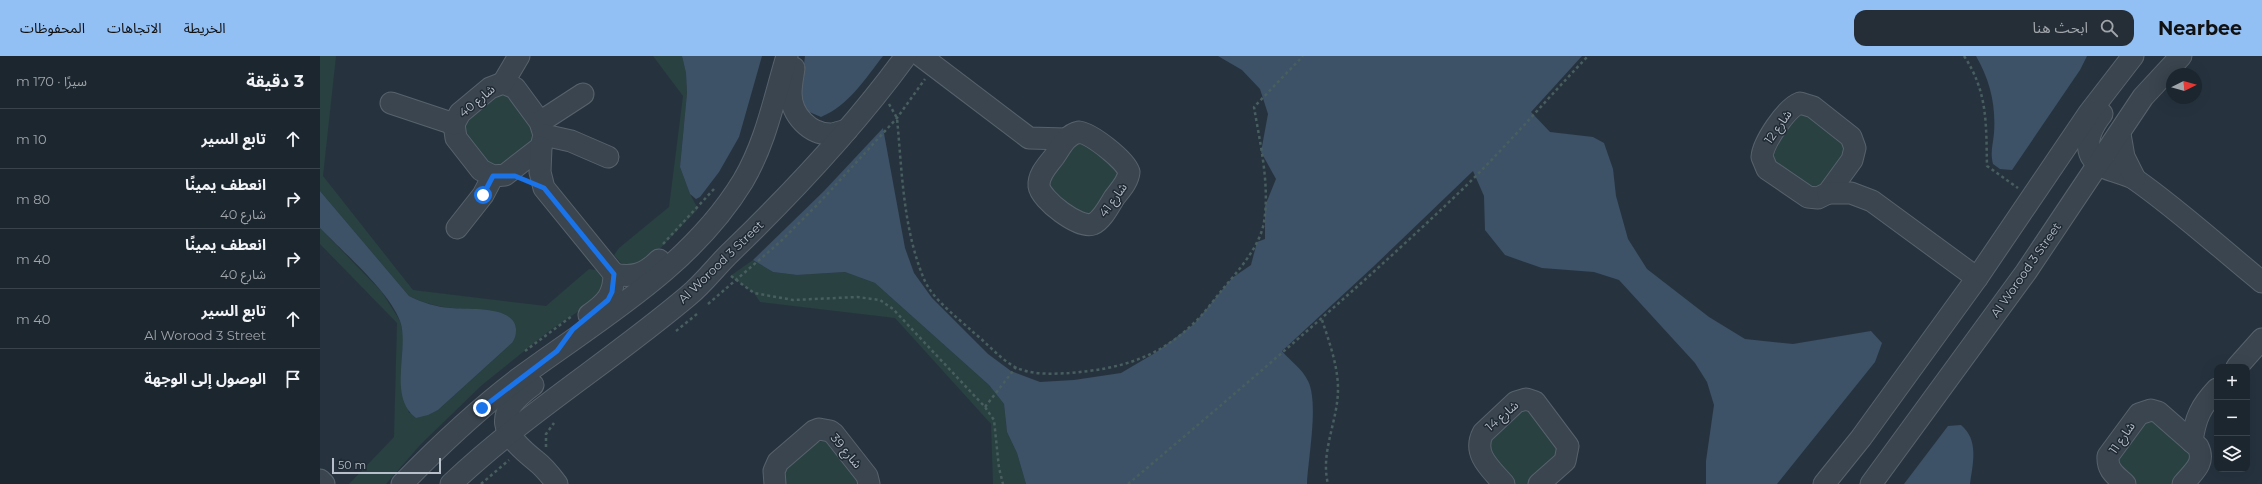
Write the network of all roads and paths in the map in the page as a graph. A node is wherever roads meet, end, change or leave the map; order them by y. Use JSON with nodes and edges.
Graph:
{"nodes":[{"id":1,"x":519,"y":56,"type":"edge"},
{"id":2,"x":787,"y":56,"type":"edge"},
{"id":3,"x":796,"y":56,"type":"edge"},
{"id":4,"x":906,"y":56,"type":"edge"},
{"id":5,"x":921,"y":56,"type":"edge"},
{"id":6,"x":1303,"y":56,"type":"edge"},
{"id":7,"x":1588,"y":56,"type":"edge"},
{"id":8,"x":1964,"y":56,"type":"edge"},
{"id":9,"x":2162,"y":56,"type":"edge"},
{"id":10,"x":2181,"y":56,"type":"edge"},
{"id":11,"x":2131,"y":59,"type":"edge"},
{"id":12,"x":503,"y":83,"type":"junction"},
{"id":13,"x":882,"y":90,"type":"junction"},
{"id":14,"x":583,"y":94,"type":"dead end"},
{"id":15,"x":2143,"y":97,"type":"junction"},
{"id":16,"x":391,"y":103,"type":"dead end"},
{"id":17,"x":454,"y":124,"type":"junction"},
{"id":18,"x":848,"y":130,"type":"junction"},
{"id":19,"x":2120,"y":134,"type":"junction"},
{"id":20,"x":542,"y":135,"type":"junction"},
{"id":21,"x":1029,"y":138,"type":"junction"},
{"id":22,"x":1066,"y":139,"type":"junction"},
{"id":23,"x":608,"y":157,"type":"dead end"},
{"id":24,"x":1852,"y":160,"type":"junction"},
{"id":25,"x":2099,"y":164,"type":"junction"},
{"id":26,"x":1041,"y":174,"type":"junction"},
{"id":27,"x":499,"y":175,"type":"junction"},
{"id":28,"x":2135,"y":179,"type":"junction"},
{"id":29,"x":544,"y":188,"type":"junction"},
{"id":30,"x":1828,"y":193,"type":"junction"},
{"id":31,"x":2032,"y":198,"type":"junction"},
{"id":32,"x":1872,"y":201,"type":"junction"},
{"id":33,"x":720,"y":214,"type":"junction"},
{"id":34,"x":457,"y":228,"type":"dead end"},
{"id":35,"x":614,"y":274,"type":"junction"},
{"id":36,"x":730,"y":276,"type":"dead end"},
{"id":37,"x":1977,"y":278,"type":"junction"},
{"id":38,"x":2262,"y":282,"type":"edge"},
{"id":39,"x":1322,"y":320,"type":"junction"},
{"id":40,"x":2262,"y":339,"type":"edge"},
{"id":41,"x":557,"y":351,"type":"junction"},
{"id":42,"x":2239,"y":364,"type":"edge"},
{"id":43,"x":1016,"y":367,"type":"junction"},
{"id":44,"x":2214,"y":391,"type":"edge"},
{"id":45,"x":2203,"y":404,"type":"junction"},
{"id":46,"x":985,"y":407,"type":"junction"},
{"id":47,"x":535,"y":411,"type":"junction"},
{"id":48,"x":2163,"y":417,"type":"junction"},
{"id":49,"x":507,"y":433,"type":"junction"},
{"id":50,"x":2192,"y":442,"type":"junction"},
{"id":51,"x":536,"y":460,"type":"junction"},
{"id":52,"x":1565,"y":461,"type":"junction"},
{"id":53,"x":320,"y":480,"type":"edge"},
{"id":54,"x":324,"y":484,"type":"edge"},
{"id":55,"x":402,"y":484,"type":"edge"},
{"id":56,"x":451,"y":484,"type":"edge"},
{"id":57,"x":557,"y":484,"type":"edge"},
{"id":58,"x":774,"y":484,"type":"edge"},
{"id":59,"x":869,"y":484,"type":"edge"},
{"id":60,"x":1003,"y":484,"type":"edge"},
{"id":61,"x":1128,"y":484,"type":"edge"},
{"id":62,"x":1328,"y":484,"type":"edge"},
{"id":63,"x":1504,"y":484,"type":"edge"},
{"id":64,"x":1539,"y":484,"type":"edge"},
{"id":65,"x":1563,"y":484,"type":"edge"},
{"id":66,"x":1824,"y":484,"type":"edge"},
{"id":67,"x":1871,"y":484,"type":"edge"},
{"id":68,"x":2125,"y":484,"type":"edge"},
{"id":69,"x":2183,"y":484,"type":"edge"}],
"edges":[{"from":1,"to":12,"type":"street"},
{"from":2,"to":33,"type":"street"},
{"from":3,"to":18,"type":"street"},
{"from":4,"to":13,"type":"street","name":"Al Worood 3 Street"},
{"from":5,"to":21,"type":"street"},
{"from":6,"to":43,"type":"path"},
{"from":7,"to":39,"type":"path"},
{"from":8,"to":31,"type":"path"},
{"from":9,"to":15,"type":"street"},
{"from":10,"to":15,"type":"street","name":"Al Worood 3 Street"},
{"from":11,"to":25,"type":"street"},
{"from":11,"to":31,"type":"street"},
{"from":12,"to":17,"type":"street","name":"شارع 40"},
{"from":12,"to":20,"type":"street","name":"شارع 40"},
{"from":13,"to":18,"type":"street","name":"Al Worood 3 Street"},
{"from":13,"to":43,"type":"path"},
{"from":14,"to":20,"type":"street"},
{"from":15,"to":19,"type":"street","name":"Al Worood 3 Street"},
{"from":16,"to":17,"type":"street"},
{"from":17,"to":27,"type":"street","name":"شارع 40"},
{"from":18,"to":47,"type":"street","name":"Al Worood 3 Street"},
{"from":19,"to":25,"type":"street","name":"Al Worood 3 Street"},
{"from":19,"to":28,"type":"street"},
{"from":20,"to":23,"type":"street"},
{"from":20,"to":27,"type":"street"},
{"from":20,"to":29,"type":"street","name":"شارع 40"},
{"from":21,"to":22,"type":"street","name":"شارع 41"},
{"from":21,"to":26,"type":"street","name":"شارع 41"},
{"from":22,"to":26,"type":"street"},
{"from":22,"to":26,"type":"street","name":"شارع 41"},
{"from":24,"to":30,"type":"street"},
{"from":24,"to":30,"type":"street","name":"شارع 12"},
{"from":24,"to":32,"type":"street","name":"شارع 12"},
{"from":25,"to":28,"type":"street"},
{"from":25,"to":67,"type":"street","name":"Al Worood 3 Street"},
{"from":27,"to":29,"type":"street","name":"شارع 40"},
{"from":27,"to":34,"type":"street"},
{"from":28,"to":38,"type":"street"},
{"from":29,"to":35,"type":"street","name":"شارع 40"},
{"from":30,"to":32,"type":"street","name":"شارع 12"},
{"from":31,"to":37,"type":"street"},
{"from":32,"to":37,"type":"street","name":"شارع 12"},
{"from":33,"to":35,"type":"street"},
{"from":33,"to":41,"type":"street"},
{"from":35,"to":41,"type":"street"},
{"from":36,"to":46,"type":"path"},
{"from":37,"to":66,"type":"street"},
{"from":39,"to":61,"type":"path"},
{"from":39,"to":62,"type":"path"},
{"from":40,"to":42,"type":"street"},
{"from":41,"to":49,"type":"street"},
{"from":41,"to":55,"type":"street"},
{"from":43,"to":46,"type":"path"},
{"from":44,"to":45,"type":"street","name":"شارع 11"},
{"from":45,"to":48,"type":"street","name":"شارع 11"},
{"from":45,"to":50,"type":"street","name":"شارع 11"},
{"from":46,"to":60,"type":"path"},
{"from":47,"to":49,"type":"street","name":"Al Worood 3 Street"},
{"from":47,"to":51,"type":"street"},
{"from":48,"to":50,"type":"street","name":"شارع 11"},
{"from":48,"to":68,"type":"street","name":"شارع 11"},
{"from":49,"to":51,"type":"street"},
{"from":49,"to":56,"type":"street","name":"Al Worood 3 Street"},
{"from":50,"to":69,"type":"street","name":"شارع 11"},
{"from":51,"to":57,"type":"street"},
{"from":52,"to":63,"type":"street","name":"شارع 14"},
{"from":52,"to":64,"type":"street"},
{"from":52,"to":65,"type":"street","name":"شارع 14"},
{"from":53,"to":54,"type":"street"},
{"from":58,"to":59,"type":"street","name":"شارع 39"}]}
